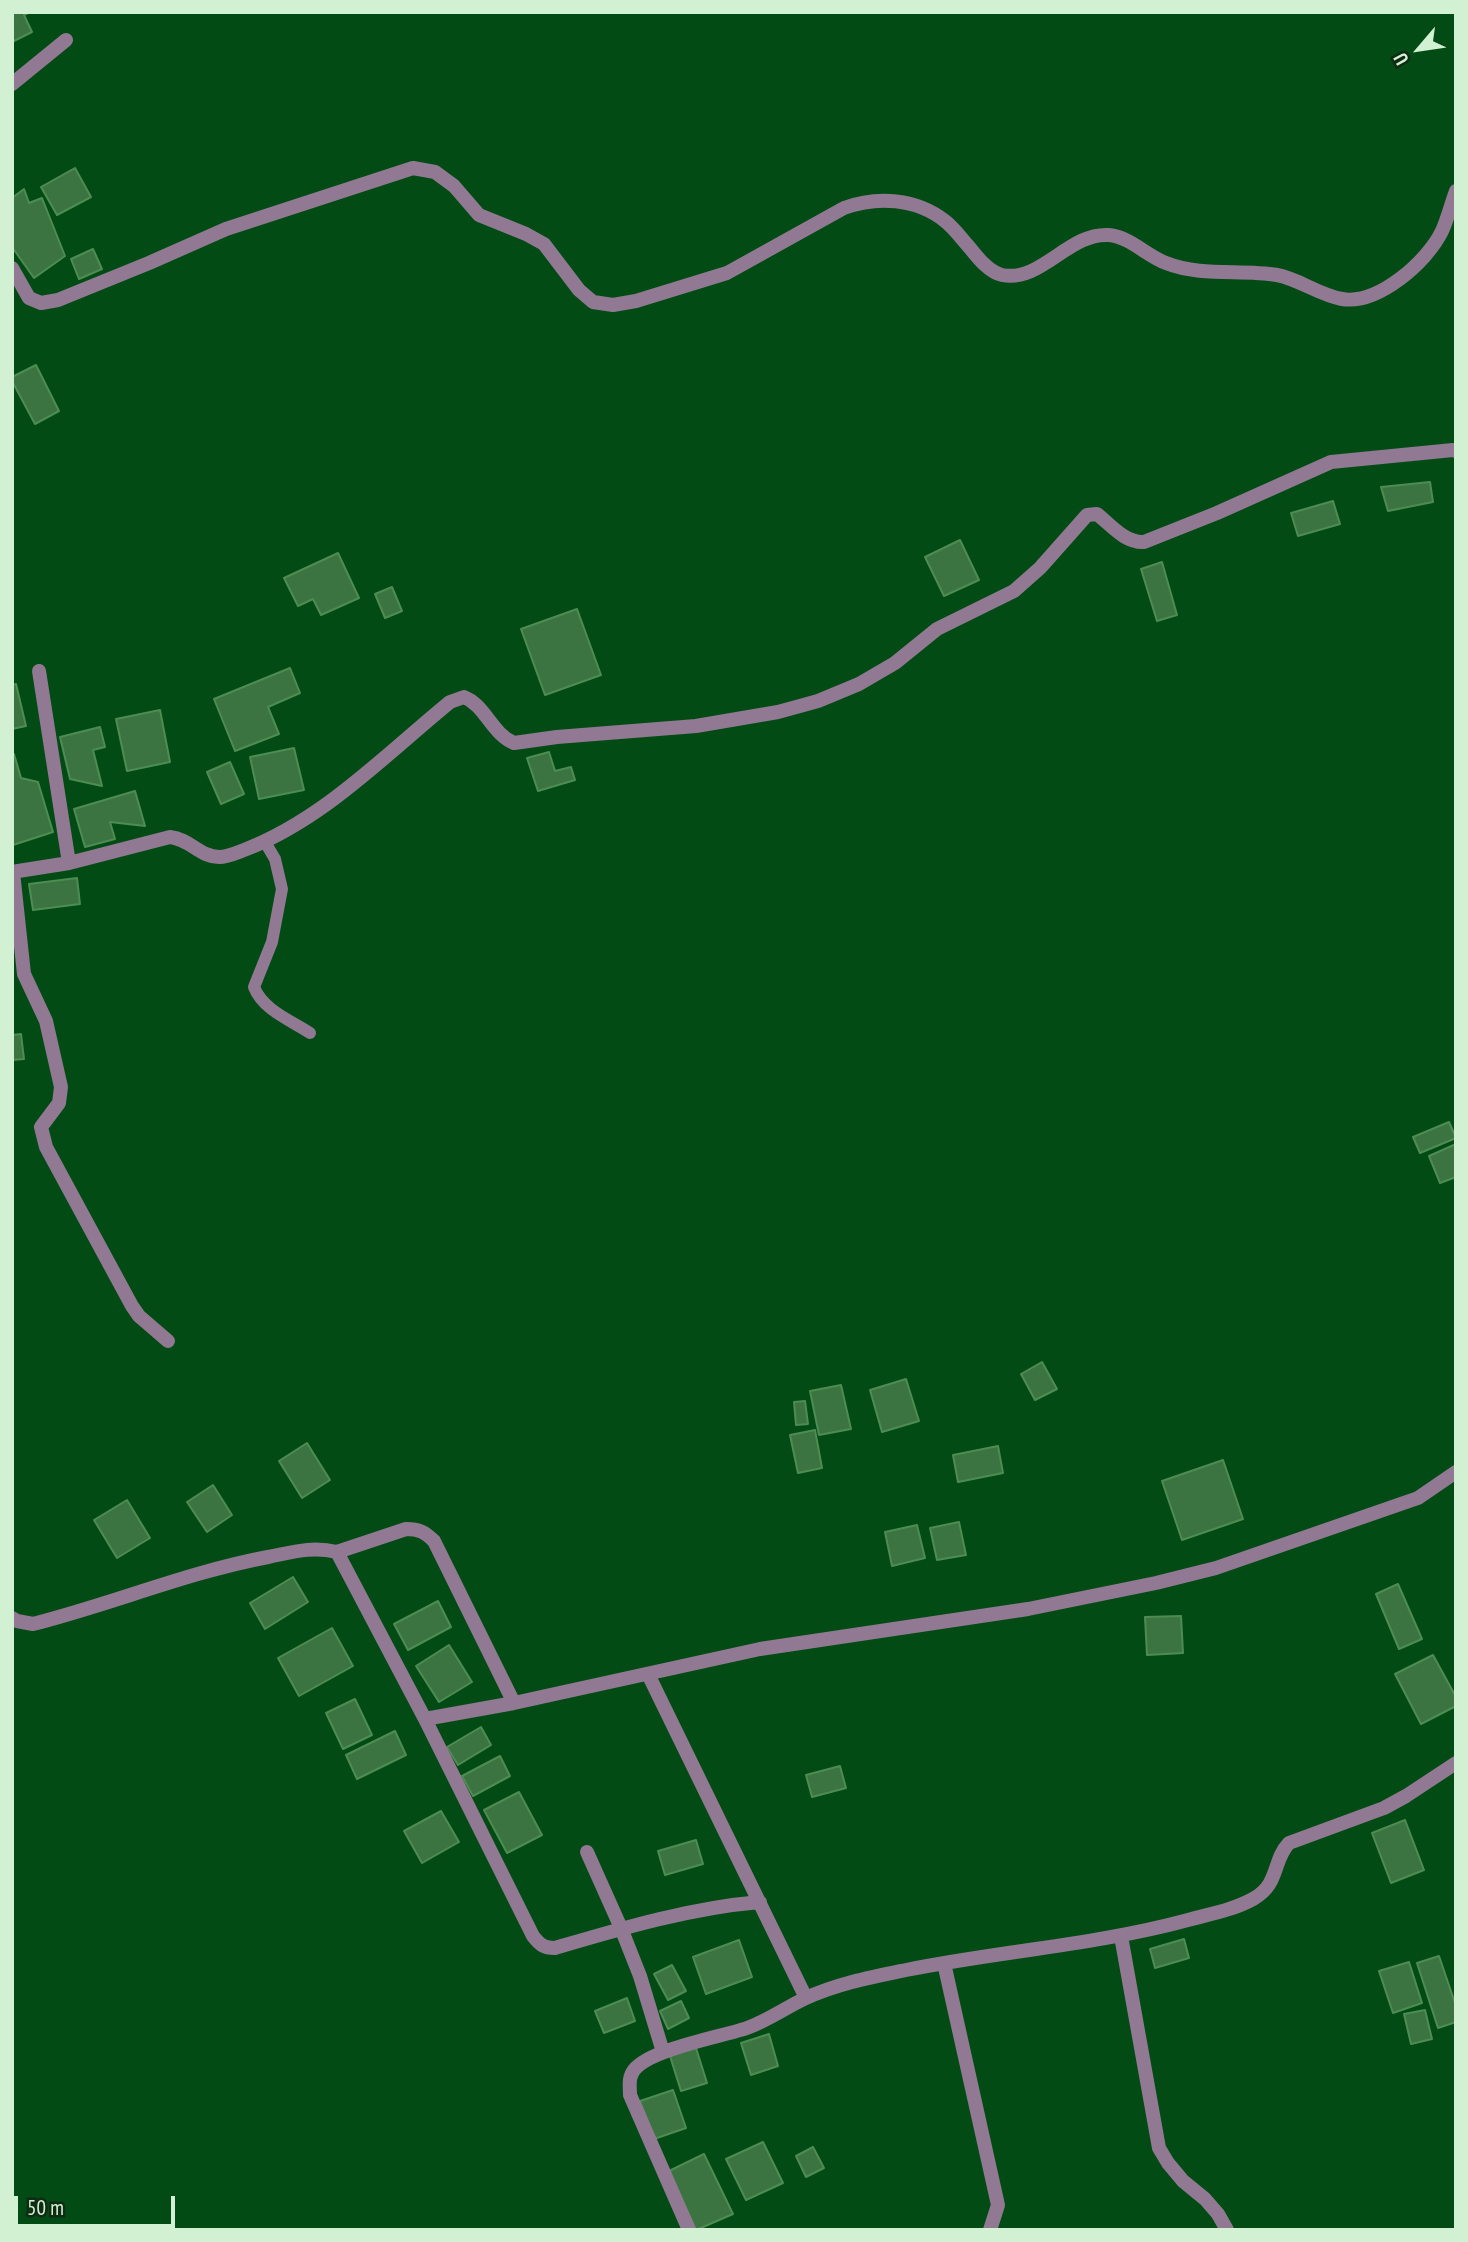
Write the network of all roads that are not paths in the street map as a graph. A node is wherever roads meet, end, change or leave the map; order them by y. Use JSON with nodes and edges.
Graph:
{"nodes":[{"id":1,"x":66,"y":40,"type":"dead end"},
{"id":2,"x":12,"y":84,"type":"edge"},
{"id":3,"x":1456,"y":191,"type":"edge"},
{"id":4,"x":12,"y":268,"type":"edge"},
{"id":5,"x":1456,"y":452,"type":"edge"},
{"id":6,"x":39,"y":671,"type":"dead end"},
{"id":7,"x":265,"y":842,"type":"junction"},
{"id":8,"x":69,"y":863,"type":"junction"},
{"id":9,"x":12,"y":872,"type":"edge"},
{"id":10,"x":310,"y":1033,"type":"dead end"},
{"id":11,"x":168,"y":1341,"type":"dead end"},
{"id":12,"x":1456,"y":1472,"type":"edge"},
{"id":13,"x":337,"y":1552,"type":"junction"},
{"id":14,"x":12,"y":1618,"type":"edge"},
{"id":15,"x":648,"y":1674,"type":"junction"},
{"id":16,"x":514,"y":1703,"type":"junction"},
{"id":17,"x":425,"y":1719,"type":"junction"},
{"id":18,"x":1456,"y":1763,"type":"edge"},
{"id":19,"x":587,"y":1852,"type":"dead end"},
{"id":20,"x":760,"y":1902,"type":"junction"},
{"id":21,"x":621,"y":1928,"type":"junction"},
{"id":22,"x":1121,"y":1936,"type":"junction"},
{"id":23,"x":944,"y":1963,"type":"junction"},
{"id":24,"x":806,"y":1998,"type":"junction"},
{"id":25,"x":663,"y":2052,"type":"junction"},
{"id":26,"x":689,"y":2230,"type":"edge"},
{"id":27,"x":990,"y":2230,"type":"edge"},
{"id":28,"x":1227,"y":2230,"type":"edge"}],
"edges":[{"from":1,"to":2,"type":"street"},
{"from":3,"to":4,"type":"street"},
{"from":5,"to":7,"type":"street"},
{"from":6,"to":8,"type":"street"},
{"from":7,"to":8,"type":"street"},
{"from":7,"to":10,"type":"lane"},
{"from":8,"to":9,"type":"street"},
{"from":9,"to":11,"type":"street"},
{"from":12,"to":15,"type":"street"},
{"from":13,"to":14,"type":"street"},
{"from":13,"to":16,"type":"street"},
{"from":13,"to":17,"type":"street"},
{"from":15,"to":16,"type":"street"},
{"from":15,"to":20,"type":"street"},
{"from":16,"to":17,"type":"street"},
{"from":17,"to":21,"type":"street"},
{"from":18,"to":22,"type":"street"},
{"from":19,"to":21,"type":"street"},
{"from":20,"to":21,"type":"street"},
{"from":20,"to":24,"type":"street"},
{"from":21,"to":25,"type":"street"},
{"from":22,"to":23,"type":"street"},
{"from":22,"to":28,"type":"street"},
{"from":23,"to":24,"type":"street"},
{"from":23,"to":27,"type":"street"},
{"from":24,"to":25,"type":"street"},
{"from":25,"to":26,"type":"street"}]}
